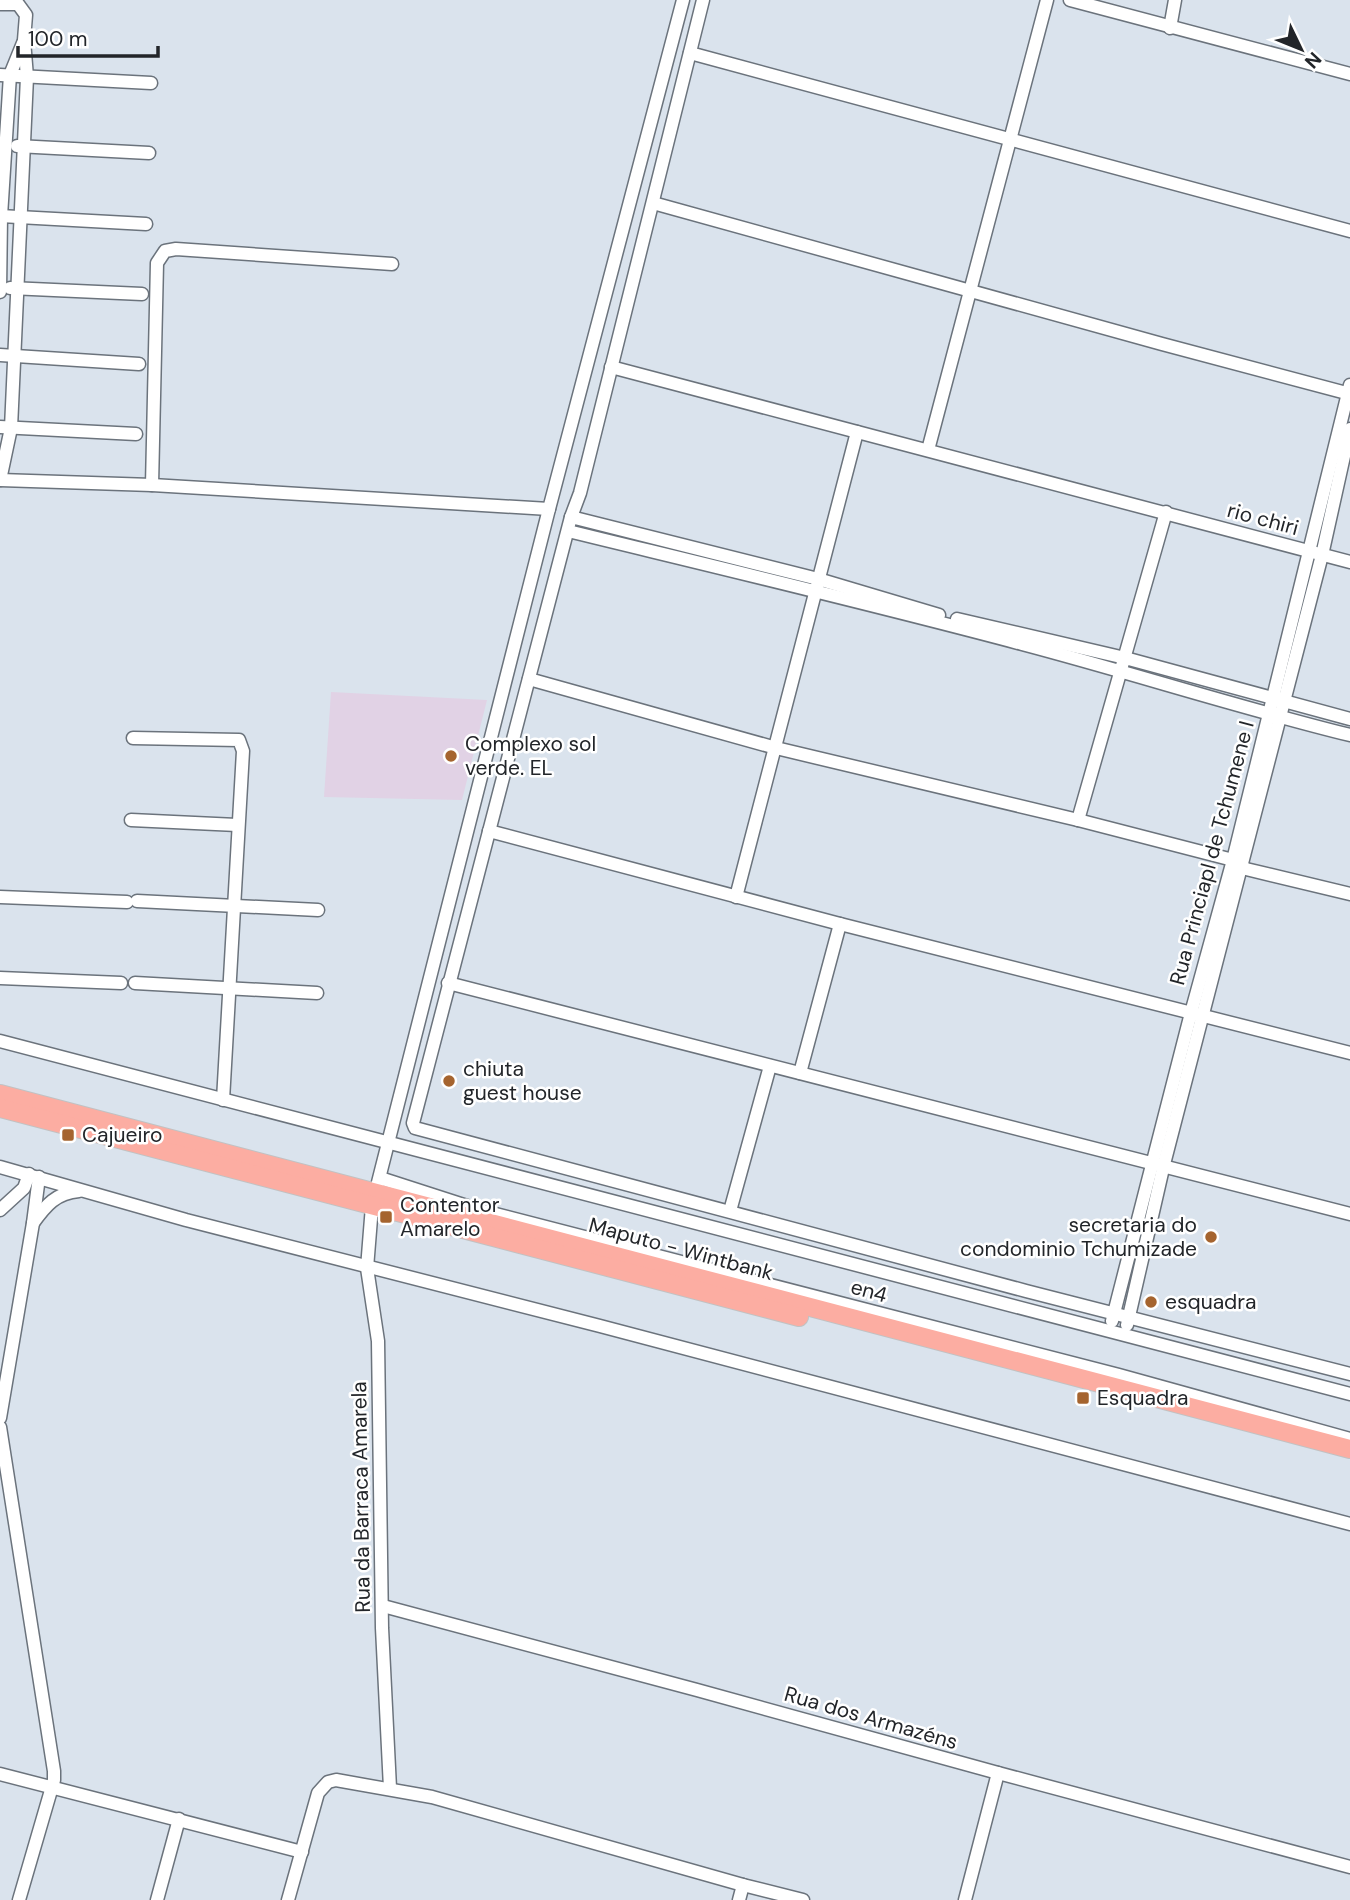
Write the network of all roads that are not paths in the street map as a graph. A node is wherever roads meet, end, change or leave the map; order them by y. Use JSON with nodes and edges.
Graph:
{"nodes":[{"id":1,"x":683,"y":0,"type":"edge"},
{"id":2,"x":703,"y":0,"type":"edge"},
{"id":3,"x":1047,"y":0,"type":"edge"},
{"id":4,"x":1070,"y":0,"type":"edge"},
{"id":5,"x":1175,"y":0,"type":"edge"},
{"id":6,"x":0,"y":4,"type":"edge"},
{"id":7,"x":1170,"y":28,"type":"junction"},
{"id":8,"x":24,"y":40,"type":"junction"},
{"id":9,"x":690,"y":54,"type":"junction"},
{"id":10,"x":1350,"y":74,"type":"edge"},
{"id":11,"x":5,"y":75,"type":"edge"},
{"id":12,"x":27,"y":77,"type":"junction"},
{"id":13,"x":152,"y":83,"type":"dead end"},
{"id":14,"x":1010,"y":138,"type":"junction"},
{"id":15,"x":3,"y":145,"type":"edge"},
{"id":16,"x":23,"y":147,"type":"junction"},
{"id":17,"x":149,"y":153,"type":"dead end"},
{"id":18,"x":653,"y":203,"type":"junction"},
{"id":19,"x":1,"y":216,"type":"edge"},
{"id":20,"x":20,"y":217,"type":"junction"},
{"id":21,"x":146,"y":224,"type":"dead end"},
{"id":22,"x":1350,"y":232,"type":"edge"},
{"id":23,"x":392,"y":264,"type":"dead end"},
{"id":24,"x":18,"y":287,"type":"junction"},
{"id":25,"x":0,"y":290,"type":"edge"},
{"id":26,"x":968,"y":291,"type":"junction"},
{"id":27,"x":142,"y":294,"type":"dead end"},
{"id":28,"x":0,"y":355,"type":"edge"},
{"id":29,"x":14,"y":357,"type":"junction"},
{"id":30,"x":139,"y":364,"type":"dead end"},
{"id":31,"x":611,"y":367,"type":"junction"},
{"id":32,"x":1349,"y":390,"type":"edge"},
{"id":33,"x":5,"y":428,"type":"edge"},
{"id":34,"x":1350,"y":429,"type":"edge"},
{"id":35,"x":857,"y":432,"type":"junction"},
{"id":36,"x":136,"y":434,"type":"dead end"},
{"id":37,"x":928,"y":450,"type":"junction"},
{"id":38,"x":0,"y":479,"type":"edge"},
{"id":39,"x":152,"y":485,"type":"junction"},
{"id":40,"x":549,"y":509,"type":"junction"},
{"id":41,"x":1166,"y":512,"type":"junction"},
{"id":42,"x":571,"y":517,"type":"junction"},
{"id":43,"x":568,"y":531,"type":"junction"},
{"id":44,"x":1309,"y":551,"type":"junction"},
{"id":45,"x":1322,"y":555,"type":"junction"},
{"id":46,"x":1350,"y":562,"type":"edge"},
{"id":47,"x":816,"y":586,"type":"junction"},
{"id":48,"x":1125,"y":658,"type":"junction"},
{"id":49,"x":1122,"y":672,"type":"junction"},
{"id":50,"x":529,"y":679,"type":"junction"},
{"id":51,"x":1279,"y":701,"type":"junction"},
{"id":52,"x":1275,"y":716,"type":"junction"},
{"id":53,"x":1350,"y":719,"type":"edge"},
{"id":54,"x":1350,"y":735,"type":"edge"},
{"id":55,"x":133,"y":738,"type":"dead end"},
{"id":56,"x":776,"y":748,"type":"junction"},
{"id":57,"x":131,"y":820,"type":"dead end"},
{"id":58,"x":1078,"y":820,"type":"junction"},
{"id":59,"x":237,"y":825,"type":"junction"},
{"id":60,"x":489,"y":831,"type":"junction"},
{"id":61,"x":1237,"y":863,"type":"junction"},
{"id":62,"x":1350,"y":894,"type":"edge"},
{"id":63,"x":0,"y":897,"type":"edge"},
{"id":64,"x":736,"y":897,"type":"junction"},
{"id":65,"x":234,"y":907,"type":"junction"},
{"id":66,"x":318,"y":910,"type":"dead end"},
{"id":67,"x":840,"y":924,"type":"junction"},
{"id":68,"x":0,"y":978,"type":"edge"},
{"id":69,"x":448,"y":983,"type":"junction"},
{"id":70,"x":231,"y":987,"type":"junction"},
{"id":71,"x":317,"y":993,"type":"dead end"},
{"id":72,"x":1197,"y":1014,"type":"junction"},
{"id":73,"x":0,"y":1041,"type":"edge"},
{"id":74,"x":1350,"y":1053,"type":"edge"},
{"id":75,"x":769,"y":1066,"type":"junction"},
{"id":76,"x":800,"y":1073,"type":"junction"},
{"id":77,"x":0,"y":1094,"type":"edge"},
{"id":78,"x":223,"y":1100,"type":"junction"},
{"id":79,"x":0,"y":1108,"type":"edge"},
{"id":80,"x":388,"y":1143,"type":"junction"},
{"id":81,"x":1159,"y":1163,"type":"junction"},
{"id":82,"x":0,"y":1167,"type":"edge"},
{"id":83,"x":34,"y":1176,"type":"junction"},
{"id":84,"x":86,"y":1190,"type":"junction"},
{"id":85,"x":375,"y":1192,"type":"junction"},
{"id":86,"x":0,"y":1210,"type":"edge"},
{"id":87,"x":730,"y":1210,"type":"junction"},
{"id":88,"x":1350,"y":1214,"type":"edge"},
{"id":89,"x":33,"y":1223,"type":"junction"},
{"id":90,"x":367,"y":1268,"type":"junction"},
{"id":91,"x":1114,"y":1314,"type":"junction"},
{"id":92,"x":1129,"y":1317,"type":"junction"},
{"id":93,"x":1109,"y":1331,"type":"junction"},
{"id":94,"x":1124,"y":1335,"type":"junction"},
{"id":95,"x":1350,"y":1374,"type":"edge"},
{"id":96,"x":1350,"y":1394,"type":"edge"},
{"id":97,"x":1,"y":1403,"type":"edge"},
{"id":98,"x":0,"y":1418,"type":"edge"},
{"id":99,"x":0,"y":1427,"type":"edge"},
{"id":100,"x":1350,"y":1439,"type":"edge"},
{"id":101,"x":1350,"y":1449,"type":"edge"},
{"id":102,"x":1350,"y":1461,"type":"edge"},
{"id":103,"x":1350,"y":1524,"type":"edge"},
{"id":104,"x":383,"y":1606,"type":"junction"},
{"id":105,"x":998,"y":1773,"type":"junction"},
{"id":106,"x":0,"y":1774,"type":"edge"},
{"id":107,"x":52,"y":1788,"type":"junction"},
{"id":108,"x":390,"y":1788,"type":"junction"},
{"id":109,"x":179,"y":1819,"type":"junction"},
{"id":110,"x":302,"y":1852,"type":"junction"},
{"id":111,"x":1350,"y":1867,"type":"edge"},
{"id":112,"x":743,"y":1885,"type":"junction"},
{"id":113,"x":19,"y":1900,"type":"edge"},
{"id":114,"x":157,"y":1900,"type":"edge"},
{"id":115,"x":288,"y":1900,"type":"edge"},
{"id":116,"x":739,"y":1900,"type":"edge"},
{"id":117,"x":803,"y":1900,"type":"edge"},
{"id":118,"x":965,"y":1900,"type":"edge"}],
"edges":[{"from":1,"to":40,"type":"street","name":"Rua da Barraca Amarela"},
{"from":2,"to":9,"type":"street"},
{"from":3,"to":14,"type":"street"},
{"from":4,"to":7,"type":"street"},
{"from":5,"to":7,"type":"street"},
{"from":6,"to":8,"type":"street"},
{"from":7,"to":10,"type":"street"},
{"from":8,"to":11,"type":"street"},
{"from":8,"to":12,"type":"street"},
{"from":9,"to":14,"type":"street"},
{"from":9,"to":18,"type":"street"},
{"from":11,"to":12,"type":"street"},
{"from":11,"to":15,"type":"street"},
{"from":12,"to":13,"type":"street"},
{"from":12,"to":16,"type":"street"},
{"from":14,"to":22,"type":"street"},
{"from":14,"to":26,"type":"street"},
{"from":15,"to":16,"type":"street"},
{"from":15,"to":19,"type":"street"},
{"from":16,"to":17,"type":"street"},
{"from":16,"to":20,"type":"street"},
{"from":18,"to":26,"type":"street"},
{"from":18,"to":31,"type":"street"},
{"from":19,"to":20,"type":"street"},
{"from":19,"to":25,"type":"street"},
{"from":20,"to":21,"type":"street"},
{"from":20,"to":24,"type":"street"},
{"from":23,"to":39,"type":"street"},
{"from":24,"to":25,"type":"street"},
{"from":24,"to":27,"type":"street"},
{"from":24,"to":29,"type":"street"},
{"from":26,"to":32,"type":"street"},
{"from":26,"to":37,"type":"street"},
{"from":28,"to":29,"type":"street"},
{"from":29,"to":30,"type":"street"},
{"from":29,"to":33,"type":"street"},
{"from":31,"to":35,"type":"street","name":"rio chiri"},
{"from":31,"to":42,"type":"street"},
{"from":32,"to":44,"type":"street","name":"Rua Princiapl de Tchumene I"},
{"from":33,"to":36,"type":"street"},
{"from":33,"to":38,"type":"street"},
{"from":34,"to":45,"type":"street","name":"Rua Princiapl de Tchumene I"},
{"from":35,"to":37,"type":"street","name":"rio chiri"},
{"from":35,"to":47,"type":"street"},
{"from":37,"to":41,"type":"street","name":"rio chiri"},
{"from":38,"to":39,"type":"street"},
{"from":39,"to":40,"type":"street"},
{"from":40,"to":80,"type":"street","name":"Rua da Barraca Amarela"},
{"from":41,"to":44,"type":"street","name":"rio chiri"},
{"from":41,"to":48,"type":"street"},
{"from":42,"to":43,"type":"street"},
{"from":42,"to":47,"type":"street"},
{"from":43,"to":47,"type":"street"},
{"from":43,"to":50,"type":"street"},
{"from":44,"to":45,"type":"street","name":"rio chiri"},
{"from":44,"to":51,"type":"street","name":"Rua Princiapl de Tchumene I"},
{"from":45,"to":46,"type":"street","name":"rio chiri"},
{"from":45,"to":51,"type":"street","name":"Rua Princiapl de Tchumene I"},
{"from":47,"to":48,"type":"street"},
{"from":47,"to":49,"type":"street"},
{"from":47,"to":56,"type":"street"},
{"from":48,"to":49,"type":"street"},
{"from":48,"to":51,"type":"street"},
{"from":49,"to":52,"type":"street"},
{"from":49,"to":58,"type":"street"},
{"from":50,"to":56,"type":"street"},
{"from":50,"to":60,"type":"street"},
{"from":51,"to":52,"type":"street","name":"Rua Princiapl de Tchumene I"},
{"from":51,"to":53,"type":"street"},
{"from":52,"to":54,"type":"street"},
{"from":52,"to":61,"type":"street","name":"Rua Princiapl de Tchumene I"},
{"from":55,"to":59,"type":"street"},
{"from":56,"to":58,"type":"street"},
{"from":56,"to":64,"type":"street"},
{"from":57,"to":59,"type":"street"},
{"from":58,"to":61,"type":"street"},
{"from":59,"to":65,"type":"street"},
{"from":60,"to":64,"type":"street"},
{"from":60,"to":69,"type":"street"},
{"from":61,"to":62,"type":"street"},
{"from":61,"to":72,"type":"street","name":"Rua Princiapl de Tchumene I"},
{"from":63,"to":65,"type":"street"},
{"from":64,"to":67,"type":"street"},
{"from":65,"to":66,"type":"street"},
{"from":65,"to":70,"type":"street"},
{"from":67,"to":72,"type":"street"},
{"from":67,"to":76,"type":"street"},
{"from":68,"to":70,"type":"street"},
{"from":69,"to":75,"type":"street"},
{"from":69,"to":87,"type":"street"},
{"from":70,"to":71,"type":"street"},
{"from":70,"to":78,"type":"street"},
{"from":72,"to":74,"type":"street"},
{"from":72,"to":81,"type":"street","name":"Rua Princiapl de Tchumene I"},
{"from":73,"to":78,"type":"street"},
{"from":75,"to":76,"type":"street"},
{"from":75,"to":87,"type":"street"},
{"from":76,"to":81,"type":"street"},
{"from":77,"to":85,"type":"highway","name":"Maputo - Wintbank"},
{"from":78,"to":80,"type":"street"},
{"from":79,"to":85,"type":"highway","name":"Maputo - Wintbank"},
{"from":80,"to":85,"type":"street","name":"Rua da Barraca Amarela"},
{"from":80,"to":93,"type":"street"},
{"from":81,"to":88,"type":"street"},
{"from":81,"to":91,"type":"street","name":"Rua Princiapl de Tchumene I"},
{"from":81,"to":92,"type":"street","name":"Rua Princiapl de Tchumene I"},
{"from":82,"to":83,"type":"street"},
{"from":83,"to":84,"type":"street"},
{"from":83,"to":86,"type":"street"},
{"from":83,"to":89,"type":"street"},
{"from":84,"to":89,"type":"street"},
{"from":84,"to":90,"type":"street"},
{"from":85,"to":90,"type":"street","name":"Rua da Barraca Amarela"},
{"from":85,"to":100,"type":"street","name":"en4"},
{"from":85,"to":101,"type":"highway","name":"Maputo - Wintbank"},
{"from":85,"to":102,"type":"highway","name":"Maputo - Wintbank"},
{"from":87,"to":91,"type":"street"},
{"from":89,"to":97,"type":"street"},
{"from":90,"to":103,"type":"street"},
{"from":90,"to":104,"type":"street","name":"Rua da Barraca Amarela"},
{"from":91,"to":92,"type":"street"},
{"from":91,"to":93,"type":"street","name":"Rua Princiapl de Tchumene I"},
{"from":92,"to":94,"type":"street","name":"Rua Princiapl de Tchumene I"},
{"from":92,"to":95,"type":"street"},
{"from":93,"to":94,"type":"street"},
{"from":94,"to":96,"type":"street"},
{"from":97,"to":98,"type":"street"},
{"from":99,"to":107,"type":"street"},
{"from":104,"to":105,"type":"street","name":"Rua dos Armazéns"},
{"from":104,"to":108,"type":"street","name":"Rua da Barraca Amarela"},
{"from":105,"to":111,"type":"street","name":"Rua dos Armazéns"},
{"from":105,"to":118,"type":"street"},
{"from":106,"to":107,"type":"street"},
{"from":107,"to":109,"type":"street"},
{"from":107,"to":113,"type":"street"},
{"from":108,"to":110,"type":"street"},
{"from":108,"to":112,"type":"street"},
{"from":109,"to":110,"type":"street"},
{"from":109,"to":114,"type":"street"},
{"from":110,"to":115,"type":"street"},
{"from":112,"to":116,"type":"street"},
{"from":112,"to":117,"type":"street"}]}
